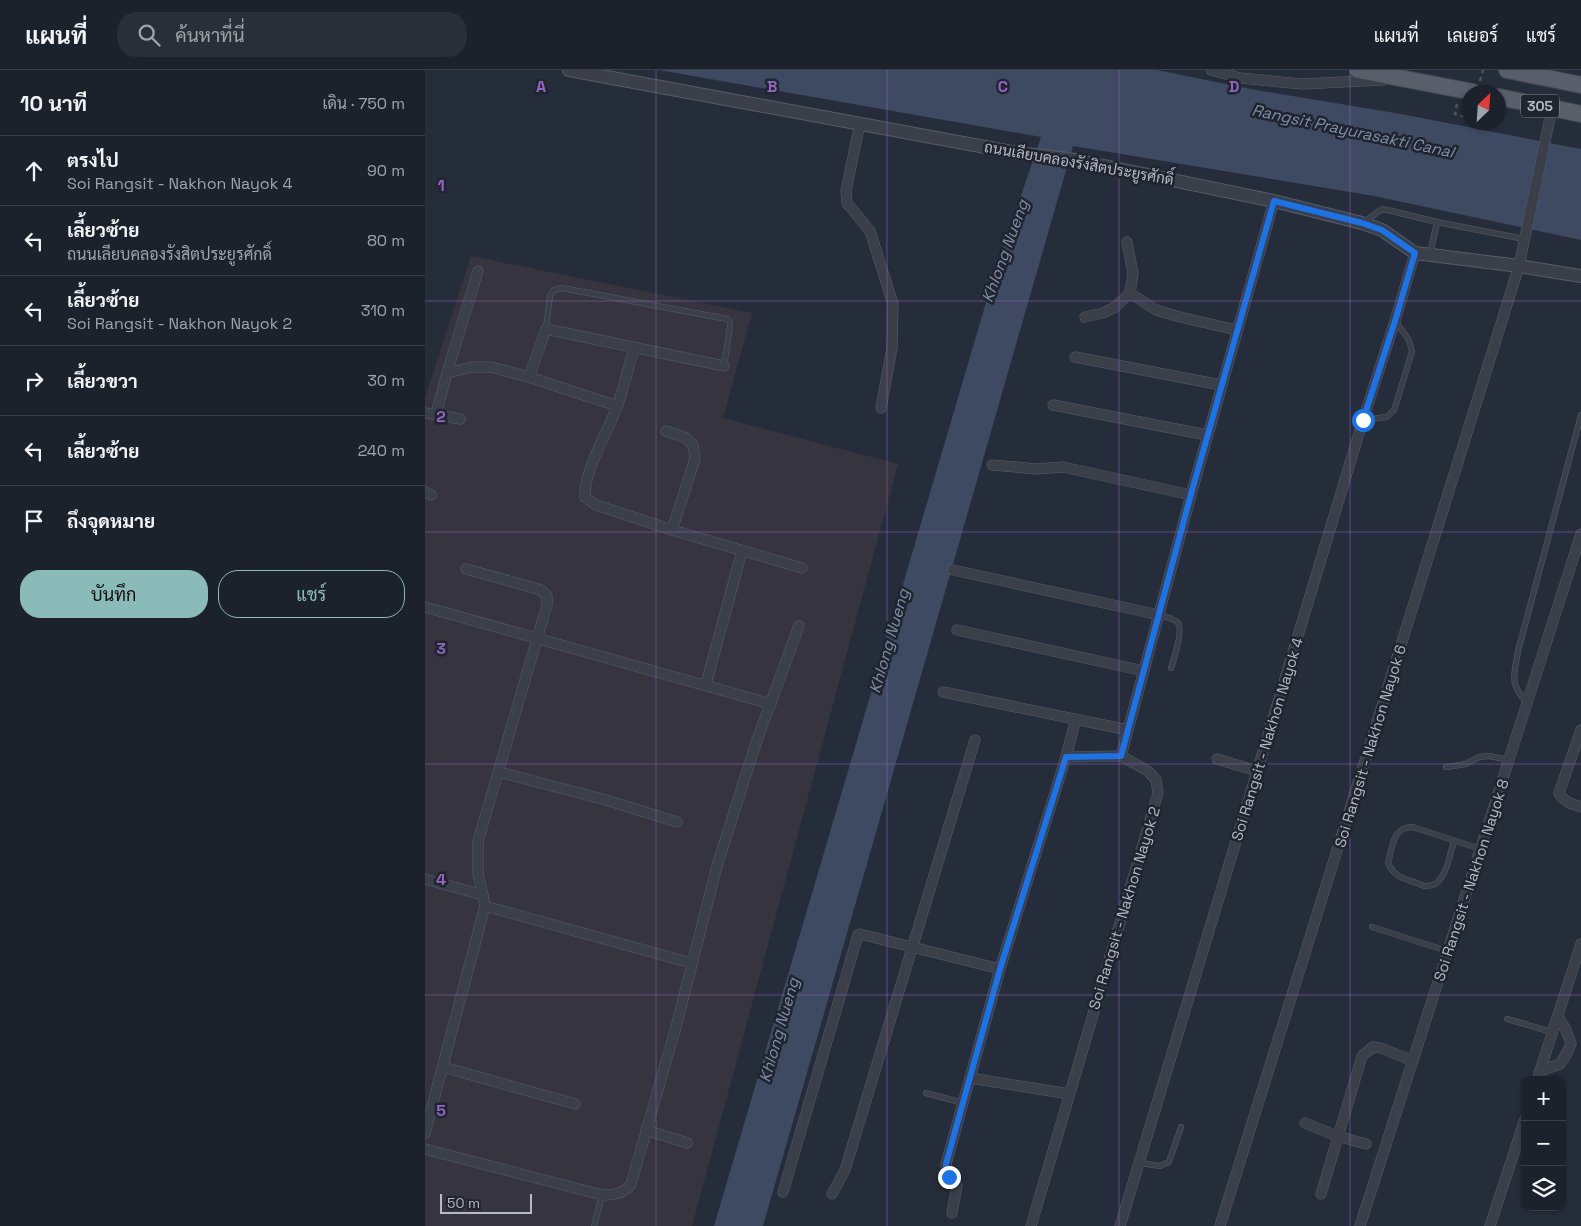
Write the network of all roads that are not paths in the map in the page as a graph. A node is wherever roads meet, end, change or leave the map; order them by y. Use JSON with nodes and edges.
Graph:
{"nodes":[{"id":1,"x":569,"y":70,"type":"edge"},
{"id":2,"x":1211,"y":70,"type":"edge"},
{"id":3,"x":1358,"y":70,"type":"edge"},
{"id":4,"x":1507,"y":70,"type":"edge"},
{"id":5,"x":1404,"y":79,"type":"junction"},
{"id":6,"x":1581,"y":85,"type":"edge"},
{"id":7,"x":1461,"y":90,"type":"edge"},
{"id":8,"x":1506,"y":99,"type":"edge"},
{"id":9,"x":1552,"y":108,"type":"junction"},
{"id":10,"x":1581,"y":114,"type":"edge"},
{"id":11,"x":859,"y":123,"type":"junction"},
{"id":12,"x":1274,"y":201,"type":"junction"},
{"id":13,"x":1437,"y":222,"type":"junction"},
{"id":14,"x":1362,"y":223,"type":"junction"},
{"id":15,"x":1524,"y":234,"type":"junction"},
{"id":16,"x":1127,"y":242,"type":"dead end"},
{"id":17,"x":1415,"y":253,"type":"junction"},
{"id":18,"x":1430,"y":255,"type":"junction"},
{"id":19,"x":1519,"y":266,"type":"junction"},
{"id":20,"x":478,"y":272,"type":"dead end"},
{"id":21,"x":1581,"y":276,"type":"edge"},
{"id":22,"x":1130,"y":293,"type":"junction"},
{"id":23,"x":1085,"y":317,"type":"dead end"},
{"id":24,"x":1395,"y":321,"type":"junction"},
{"id":25,"x":546,"y":329,"type":"junction"},
{"id":26,"x":1236,"y":330,"type":"junction"},
{"id":27,"x":634,"y":348,"type":"junction"},
{"id":28,"x":1075,"y":357,"type":"dead end"},
{"id":29,"x":724,"y":366,"type":"joint"},
{"id":30,"x":447,"y":373,"type":"junction"},
{"id":31,"x":529,"y":377,"type":"junction"},
{"id":32,"x":1221,"y":385,"type":"junction"},
{"id":33,"x":1053,"y":405,"type":"dead end"},
{"id":34,"x":617,"y":406,"type":"junction"},
{"id":35,"x":881,"y":408,"type":"dead end"},
{"id":36,"x":425,"y":413,"type":"edge"},
{"id":37,"x":437,"y":414,"type":"junction"},
{"id":38,"x":1581,"y":414,"type":"edge"},
{"id":39,"x":460,"y":419,"type":"dead end"},
{"id":40,"x":1363,"y":420,"type":"junction"},
{"id":41,"x":666,"y":431,"type":"dead end"},
{"id":42,"x":1207,"y":435,"type":"junction"},
{"id":43,"x":992,"y":465,"type":"dead end"},
{"id":44,"x":1191,"y":494,"type":"junction"},
{"id":45,"x":672,"y":530,"type":"junction"},
{"id":46,"x":1581,"y":534,"type":"edge"},
{"id":47,"x":743,"y":551,"type":"junction"},
{"id":48,"x":802,"y":568,"type":"dead end"},
{"id":49,"x":466,"y":569,"type":"dead end"},
{"id":50,"x":953,"y":570,"type":"dead end"},
{"id":51,"x":425,"y":608,"type":"edge"},
{"id":52,"x":1159,"y":615,"type":"junction"},
{"id":53,"x":799,"y":626,"type":"dead end"},
{"id":54,"x":957,"y":630,"type":"dead end"},
{"id":55,"x":537,"y":638,"type":"junction"},
{"id":56,"x":1171,"y":668,"type":"dead end"},
{"id":57,"x":1144,"y":671,"type":"junction"},
{"id":58,"x":706,"y":684,"type":"junction"},
{"id":59,"x":943,"y":692,"type":"dead end"},
{"id":60,"x":1527,"y":703,"type":"junction"},
{"id":61,"x":771,"y":704,"type":"junction"},
{"id":62,"x":1076,"y":719,"type":"junction"},
{"id":63,"x":1128,"y":730,"type":"junction"},
{"id":64,"x":1581,"y":730,"type":"edge"},
{"id":65,"x":975,"y":740,"type":"dead end"},
{"id":66,"x":1121,"y":756,"type":"junction"},
{"id":67,"x":1066,"y":757,"type":"junction"},
{"id":68,"x":1217,"y":759,"type":"dead end"},
{"id":69,"x":1509,"y":760,"type":"junction"},
{"id":70,"x":1447,"y":767,"type":"dead end"},
{"id":71,"x":1257,"y":771,"type":"junction"},
{"id":72,"x":499,"y":772,"type":"junction"},
{"id":73,"x":1581,"y":807,"type":"edge"},
{"id":74,"x":677,"y":822,"type":"dead end"},
{"id":75,"x":1454,"y":841,"type":"junction"},
{"id":76,"x":1480,"y":849,"type":"junction"},
{"id":77,"x":425,"y":879,"type":"edge"},
{"id":78,"x":483,"y":895,"type":"junction"},
{"id":79,"x":485,"y":906,"type":"junction"},
{"id":80,"x":1372,"y":927,"type":"dead end"},
{"id":81,"x":1581,"y":944,"type":"edge"},
{"id":82,"x":913,"y":946,"type":"junction"},
{"id":83,"x":1448,"y":951,"type":"junction"},
{"id":84,"x":691,"y":963,"type":"junction"},
{"id":85,"x":1000,"y":969,"type":"junction"},
{"id":86,"x":1558,"y":1017,"type":"junction"},
{"id":87,"x":1507,"y":1019,"type":"dead end"},
{"id":88,"x":1553,"y":1032,"type":"junction"},
{"id":89,"x":1413,"y":1060,"type":"junction"},
{"id":90,"x":443,"y":1067,"type":"junction"},
{"id":91,"x":1539,"y":1076,"type":"edge"},
{"id":92,"x":970,"y":1078,"type":"junction"},
{"id":93,"x":926,"y":1093,"type":"dead end"},
{"id":94,"x":1069,"y":1094,"type":"junction"},
{"id":95,"x":963,"y":1102,"type":"junction"},
{"id":96,"x":575,"y":1104,"type":"dead end"},
{"id":97,"x":1524,"y":1121,"type":"edge"},
{"id":98,"x":1305,"y":1124,"type":"dead end"},
{"id":99,"x":1181,"y":1127,"type":"dead end"},
{"id":100,"x":646,"y":1130,"type":"junction"},
{"id":101,"x":425,"y":1133,"type":"edge"},
{"id":102,"x":1337,"y":1136,"type":"junction"},
{"id":103,"x":687,"y":1143,"type":"dead end"},
{"id":104,"x":1366,"y":1144,"type":"dead end"},
{"id":105,"x":425,"y":1150,"type":"edge"},
{"id":106,"x":1139,"y":1163,"type":"junction"},
{"id":107,"x":783,"y":1192,"type":"dead end"},
{"id":108,"x":832,"y":1194,"type":"dead end"},
{"id":109,"x":1321,"y":1194,"type":"dead end"},
{"id":110,"x":602,"y":1195,"type":"junction"},
{"id":111,"x":952,"y":1212,"type":"dead end"},
{"id":112,"x":594,"y":1226,"type":"edge"},
{"id":113,"x":1031,"y":1226,"type":"edge"},
{"id":114,"x":1120,"y":1226,"type":"edge"},
{"id":115,"x":1220,"y":1226,"type":"edge"},
{"id":116,"x":1360,"y":1226,"type":"edge"},
{"id":117,"x":1490,"y":1226,"type":"edge"}],
"edges":[{"from":1,"to":11,"type":"street","name":"ถนนเลียบคลองรังสิตประยูรศักดิ์"},
{"from":2,"to":5,"type":"street"},
{"from":3,"to":5,"type":"main road"},
{"from":4,"to":6,"type":"main road","number":"305"},
{"from":5,"to":7,"type":"main road"},
{"from":8,"to":9,"type":"main road","number":"305"},
{"from":9,"to":10,"type":"main road","number":"305"},
{"from":9,"to":15,"type":"street","name":"Soi Rangsit - Nakhon Nayok 6"},
{"from":11,"to":12,"type":"street","name":"ถนนเลียบคลองรังสิตประยูรศักดิ์"},
{"from":11,"to":35,"type":"street"},
{"from":12,"to":14,"type":"street","name":"ถนนเลียบคลองรังสิตประยูรศักดิ์"},
{"from":12,"to":26,"type":"street"},
{"from":13,"to":14,"type":"lane"},
{"from":13,"to":15,"type":"lane"},
{"from":13,"to":18,"type":"lane"},
{"from":14,"to":17,"type":"street","name":"ถนนเลียบคลองรังสิตประยูรศักดิ์"},
{"from":15,"to":19,"type":"street","name":"Soi Rangsit - Nakhon Nayok 6"},
{"from":16,"to":22,"type":"street"},
{"from":17,"to":18,"type":"street","name":"ถนนเลียบคลองรังสิตประยูรศักดิ์"},
{"from":17,"to":24,"type":"street","name":"Soi Rangsit - Nakhon Nayok 4"},
{"from":18,"to":19,"type":"street","name":"ถนนเลียบคลองรังสิตประยูรศักดิ์"},
{"from":19,"to":21,"type":"street","name":"ถนนเลียบคลองรังสิตประยูรศักดิ์"},
{"from":19,"to":115,"type":"street","name":"Soi Rangsit - Nakhon Nayok 6"},
{"from":20,"to":30,"type":"street"},
{"from":22,"to":23,"type":"street"},
{"from":22,"to":26,"type":"street"},
{"from":24,"to":40,"type":"street","name":"Soi Rangsit - Nakhon Nayok 4"},
{"from":24,"to":40,"type":"lane"},
{"from":25,"to":27,"type":"street"},
{"from":25,"to":29,"type":"lane"},
{"from":25,"to":31,"type":"street"},
{"from":26,"to":32,"type":"street"},
{"from":27,"to":29,"type":"street"},
{"from":27,"to":34,"type":"street"},
{"from":28,"to":32,"type":"street"},
{"from":30,"to":31,"type":"street"},
{"from":30,"to":37,"type":"street"},
{"from":31,"to":34,"type":"street"},
{"from":32,"to":42,"type":"street"},
{"from":33,"to":42,"type":"street"},
{"from":34,"to":45,"type":"street"},
{"from":36,"to":37,"type":"street"},
{"from":37,"to":39,"type":"street"},
{"from":38,"to":60,"type":"lane"},
{"from":40,"to":71,"type":"street","name":"Soi Rangsit - Nakhon Nayok 4"},
{"from":41,"to":45,"type":"street"},
{"from":42,"to":44,"type":"street"},
{"from":43,"to":44,"type":"street"},
{"from":44,"to":52,"type":"street"},
{"from":45,"to":47,"type":"street"},
{"from":46,"to":60,"type":"street","name":"Soi Rangsit - Nakhon Nayok 8"},
{"from":47,"to":48,"type":"street"},
{"from":47,"to":58,"type":"street"},
{"from":49,"to":55,"type":"street"},
{"from":50,"to":52,"type":"street"},
{"from":51,"to":55,"type":"street"},
{"from":52,"to":56,"type":"lane"},
{"from":52,"to":57,"type":"street"},
{"from":53,"to":61,"type":"street"},
{"from":54,"to":57,"type":"street"},
{"from":55,"to":58,"type":"street"},
{"from":55,"to":72,"type":"street"},
{"from":57,"to":63,"type":"street"},
{"from":58,"to":61,"type":"street"},
{"from":59,"to":62,"type":"street"},
{"from":60,"to":69,"type":"street","name":"Soi Rangsit - Nakhon Nayok 8"},
{"from":61,"to":84,"type":"street"},
{"from":62,"to":63,"type":"street"},
{"from":62,"to":67,"type":"street"},
{"from":63,"to":66,"type":"street"},
{"from":64,"to":73,"type":"street"},
{"from":65,"to":82,"type":"street"},
{"from":66,"to":67,"type":"street"},
{"from":66,"to":94,"type":"street","name":"Soi Rangsit - Nakhon Nayok 2"},
{"from":67,"to":85,"type":"street"},
{"from":68,"to":71,"type":"street"},
{"from":69,"to":70,"type":"lane"},
{"from":69,"to":76,"type":"street","name":"Soi Rangsit - Nakhon Nayok 8"},
{"from":71,"to":106,"type":"street","name":"Soi Rangsit - Nakhon Nayok 4"},
{"from":72,"to":74,"type":"street"},
{"from":72,"to":78,"type":"street"},
{"from":75,"to":75,"type":"lane"},
{"from":75,"to":76,"type":"lane"},
{"from":76,"to":83,"type":"street","name":"Soi Rangsit - Nakhon Nayok 8"},
{"from":77,"to":78,"type":"street"},
{"from":78,"to":79,"type":"street"},
{"from":79,"to":84,"type":"street"},
{"from":79,"to":90,"type":"street"},
{"from":80,"to":83,"type":"lane"},
{"from":81,"to":86,"type":"street"},
{"from":82,"to":85,"type":"street"},
{"from":82,"to":107,"type":"street"},
{"from":82,"to":108,"type":"street"},
{"from":83,"to":89,"type":"street","name":"Soi Rangsit - Nakhon Nayok 8"},
{"from":84,"to":100,"type":"street"},
{"from":85,"to":92,"type":"street"},
{"from":86,"to":88,"type":"street"},
{"from":86,"to":91,"type":"street"},
{"from":87,"to":88,"type":"lane"},
{"from":88,"to":91,"type":"street"},
{"from":89,"to":102,"type":"street"},
{"from":89,"to":116,"type":"street","name":"Soi Rangsit - Nakhon Nayok 8"},
{"from":90,"to":96,"type":"street"},
{"from":90,"to":101,"type":"street"},
{"from":92,"to":94,"type":"street"},
{"from":92,"to":95,"type":"street"},
{"from":93,"to":95,"type":"lane"},
{"from":94,"to":113,"type":"street","name":"Soi Rangsit - Nakhon Nayok 2"},
{"from":95,"to":111,"type":"street"},
{"from":97,"to":117,"type":"street"},
{"from":98,"to":102,"type":"street"},
{"from":99,"to":106,"type":"lane"},
{"from":100,"to":103,"type":"street"},
{"from":100,"to":110,"type":"street"},
{"from":102,"to":104,"type":"street"},
{"from":102,"to":109,"type":"street"},
{"from":105,"to":110,"type":"street"},
{"from":106,"to":114,"type":"street","name":"Soi Rangsit - Nakhon Nayok 4"},
{"from":110,"to":112,"type":"lane"}]}
